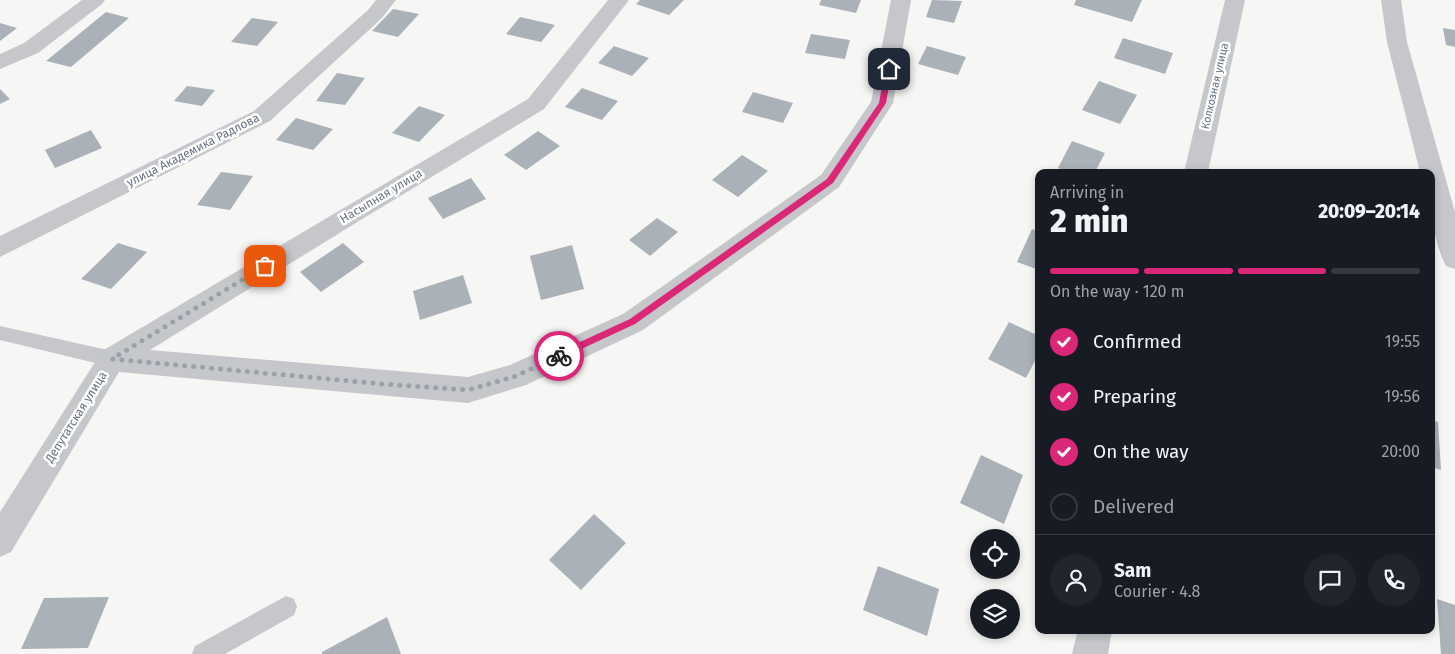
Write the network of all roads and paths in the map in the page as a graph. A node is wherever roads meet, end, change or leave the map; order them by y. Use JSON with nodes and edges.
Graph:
{"nodes":[{"id":1,"x":95,"y":0,"type":"edge"},
{"id":2,"x":386,"y":0,"type":"edge"},
{"id":3,"x":619,"y":0,"type":"edge"},
{"id":4,"x":901,"y":0,"type":"edge"},
{"id":5,"x":1235,"y":0,"type":"edge"},
{"id":6,"x":1391,"y":0,"type":"edge"},
{"id":7,"x":0,"y":62,"type":"edge"},
{"id":8,"x":1197,"y":169,"type":"edge"},
{"id":9,"x":1431,"y":169,"type":"edge"},
{"id":10,"x":1435,"y":184,"type":"edge"},
{"id":11,"x":0,"y":247,"type":"edge"},
{"id":12,"x":1455,"y":259,"type":"edge"},
{"id":13,"x":0,"y":333,"type":"edge"},
{"id":14,"x":112,"y":359,"type":"junction"},
{"id":15,"x":0,"y":540,"type":"edge"},
{"id":16,"x":286,"y":607,"type":"dead end"},
{"id":17,"x":1094,"y":634,"type":"edge"},
{"id":18,"x":203,"y":654,"type":"edge"},
{"id":19,"x":1090,"y":654,"type":"edge"}],
"edges":[{"from":1,"to":7,"type":"street"},
{"from":2,"to":11,"type":"street","name":"улица Академика Радлова"},
{"from":3,"to":14,"type":"street","name":"Насыпная улица"},
{"from":4,"to":14,"type":"street","name":"Депутатская улица"},
{"from":5,"to":8,"type":"street","name":"Колхозная улица"},
{"from":6,"to":9,"type":"street"},
{"from":10,"to":12,"type":"street"},
{"from":13,"to":14,"type":"lane"},
{"from":14,"to":15,"type":"street","name":"Депутатская улица"},
{"from":16,"to":18,"type":"lane"},
{"from":17,"to":19,"type":"street"}]}
